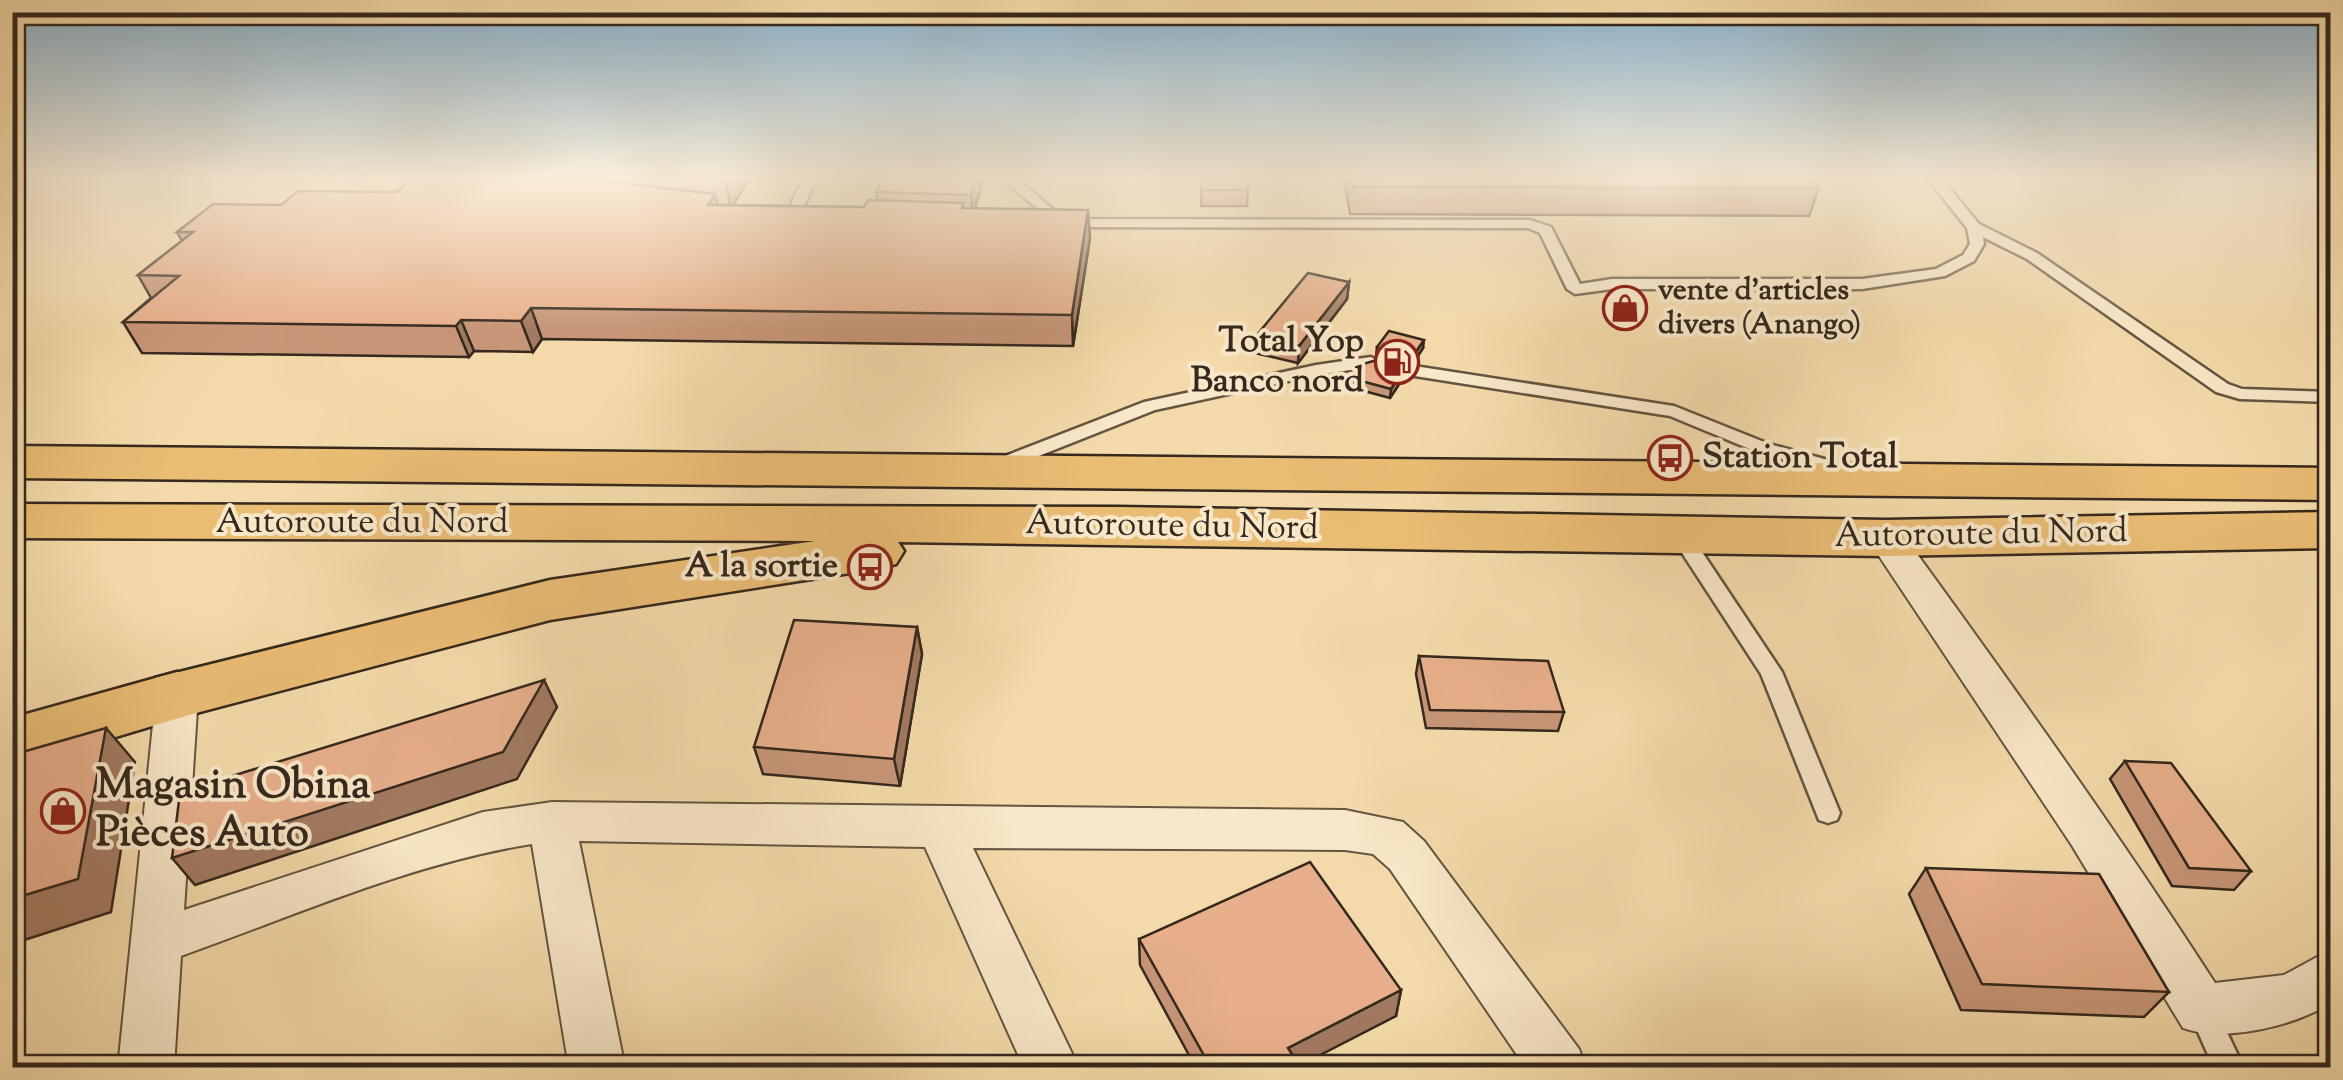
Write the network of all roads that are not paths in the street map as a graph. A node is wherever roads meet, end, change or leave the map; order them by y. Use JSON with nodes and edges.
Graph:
{"nodes":[{"id":1,"x":1542,"y":228,"type":"edge"},
{"id":2,"x":1974,"y":228,"type":"edge"},
{"id":3,"x":1977,"y":228,"type":"edge"},
{"id":4,"x":1371,"y":362,"type":"edge"},
{"id":5,"x":1408,"y":370,"type":"edge"},
{"id":6,"x":2330,"y":396,"type":"edge"},
{"id":7,"x":12,"y":462,"type":"edge"},
{"id":8,"x":982,"y":472,"type":"junction"},
{"id":9,"x":1875,"y":478,"type":"junction"},
{"id":10,"x":2330,"y":484,"type":"edge"},
{"id":11,"x":12,"y":522,"type":"edge"},
{"id":12,"x":1118,"y":525,"type":"junction"},
{"id":13,"x":2330,"y":530,"type":"edge"},
{"id":14,"x":1681,"y":536,"type":"junction"},
{"id":15,"x":1886,"y":538,"type":"junction"},
{"id":16,"x":177,"y":695,"type":"junction"},
{"id":17,"x":12,"y":743,"type":"edge"},
{"id":18,"x":1828,"y":813,"type":"dead end"},
{"id":19,"x":552,"y":821,"type":"junction"},
{"id":20,"x":940,"y":828,"type":"junction"},
{"id":21,"x":157,"y":942,"type":"junction"},
{"id":22,"x":2330,"y":974,"type":"edge"},
{"id":23,"x":2202,"y":1010,"type":"junction"},
{"id":24,"x":146,"y":1068,"type":"edge"},
{"id":25,"x":597,"y":1068,"type":"edge"},
{"id":26,"x":1052,"y":1068,"type":"edge"},
{"id":27,"x":1559,"y":1068,"type":"edge"},
{"id":28,"x":2228,"y":1068,"type":"edge"}],
"edges":[{"from":1,"to":2,"type":"lane"},
{"from":3,"to":6,"type":"lane"},
{"from":4,"to":8,"type":"lane"},
{"from":5,"to":9,"type":"lane"},
{"from":7,"to":8,"type":"main road","name":"Autoroute du Nord"},
{"from":8,"to":9,"type":"main road","name":"Autoroute du Nord"},
{"from":9,"to":10,"type":"main road","name":"Autoroute du Nord"},
{"from":11,"to":12,"type":"main road","name":"Autoroute du Nord"},
{"from":12,"to":14,"type":"main road","name":"Autoroute du Nord"},
{"from":12,"to":16,"type":"main road"},
{"from":13,"to":15,"type":"main road","name":"Autoroute du Nord"},
{"from":14,"to":15,"type":"main road","name":"Autoroute du Nord"},
{"from":14,"to":18,"type":"lane"},
{"from":15,"to":23,"type":"street"},
{"from":16,"to":17,"type":"main road"},
{"from":16,"to":21,"type":"street"},
{"from":19,"to":20,"type":"street"},
{"from":19,"to":21,"type":"street"},
{"from":19,"to":25,"type":"street"},
{"from":20,"to":26,"type":"street"},
{"from":20,"to":27,"type":"street"},
{"from":21,"to":24,"type":"street"},
{"from":22,"to":23,"type":"street"},
{"from":23,"to":28,"type":"lane"}]}
